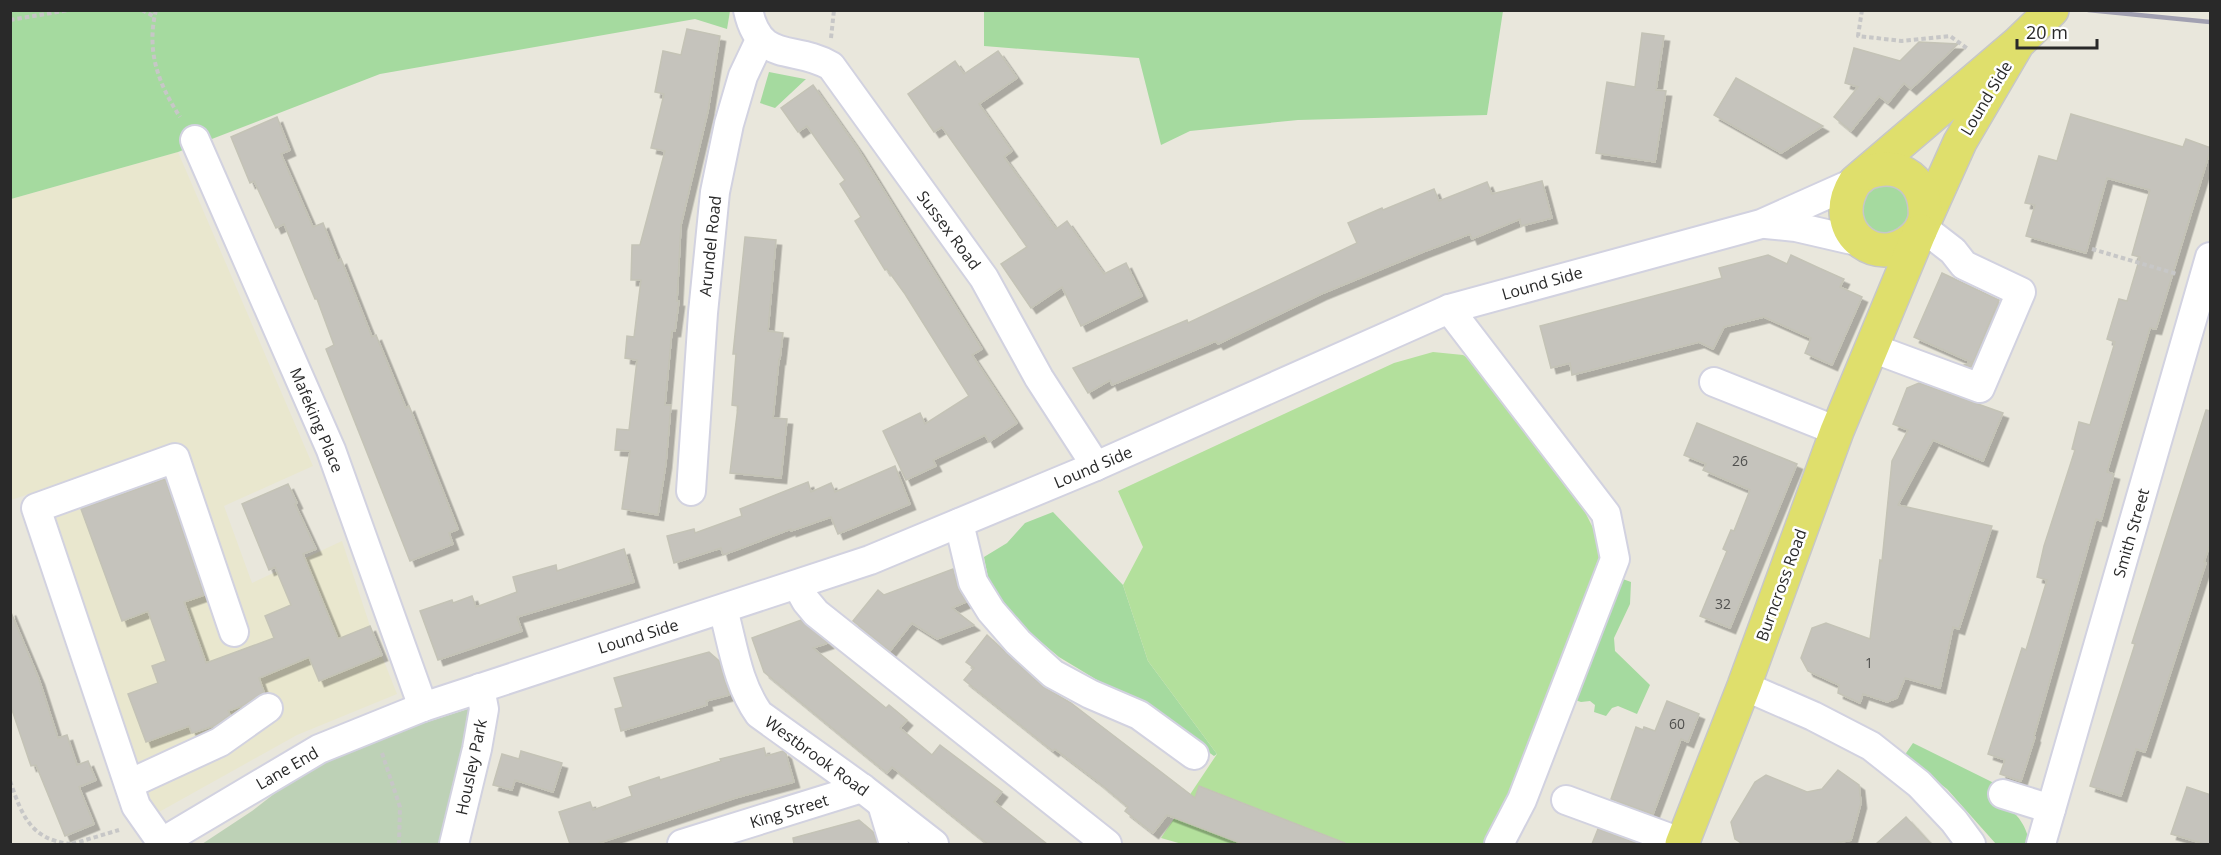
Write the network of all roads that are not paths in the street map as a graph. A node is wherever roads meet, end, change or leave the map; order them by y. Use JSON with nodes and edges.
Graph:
{"nodes":[{"id":1,"x":2052,"y":10,"type":"edge"},
{"id":2,"x":748,"y":11,"type":"edge"},
{"id":3,"x":760,"y":40,"type":"junction"},
{"id":4,"x":2018,"y":43,"type":"junction"},
{"id":5,"x":195,"y":140,"type":"road end"},
{"id":6,"x":1860,"y":178,"type":"junction"},
{"id":7,"x":1761,"y":224,"type":"junction"},
{"id":8,"x":1922,"y":226,"type":"junction"},
{"id":9,"x":1867,"y":245,"type":"junction"},
{"id":10,"x":2207,"y":269,"type":"edge"},
{"id":11,"x":1449,"y":309,"type":"junction"},
{"id":12,"x":1876,"y":337,"type":"junction"},
{"id":13,"x":1714,"y":382,"type":"dead end"},
{"id":14,"x":1838,"y":431,"type":"junction"},
{"id":15,"x":1096,"y":466,"type":"junction"},
{"id":16,"x":691,"y":491,"type":"dead end"},
{"id":17,"x":959,"y":523,"type":"junction"},
{"id":18,"x":797,"y":585,"type":"junction"},
{"id":19,"x":723,"y":609,"type":"junction"},
{"id":20,"x":234,"y":632,"type":"dead end"},
{"id":21,"x":1744,"y":686,"type":"junction"},
{"id":22,"x":480,"y":688,"type":"junction"},
{"id":23,"x":423,"y":707,"type":"junction"},
{"id":24,"x":268,"y":708,"type":"dead end"},
{"id":25,"x":1194,"y":755,"type":"dead end"},
{"id":26,"x":129,"y":784,"type":"junction"},
{"id":27,"x":2003,"y":794,"type":"dead end"},
{"id":28,"x":872,"y":796,"type":"junction"},
{"id":29,"x":1566,"y":800,"type":"dead end"},
{"id":30,"x":2051,"y":809,"type":"junction"},
{"id":31,"x":161,"y":844,"type":"edge"},
{"id":32,"x":454,"y":844,"type":"edge"},
{"id":33,"x":682,"y":844,"type":"edge"},
{"id":34,"x":894,"y":844,"type":"edge"},
{"id":35,"x":934,"y":844,"type":"edge"},
{"id":36,"x":1107,"y":844,"type":"edge"},
{"id":37,"x":1499,"y":844,"type":"edge"},
{"id":38,"x":1683,"y":844,"type":"edge"},
{"id":39,"x":1971,"y":844,"type":"edge"},
{"id":40,"x":2041,"y":844,"type":"edge"}],
"edges":[{"from":1,"to":4,"type":"main road","name":"Lound Side"},
{"from":2,"to":3,"type":"street"},
{"from":3,"to":15,"type":"street","name":"Sussex Road"},
{"from":3,"to":16,"type":"street","name":"Arundel Road"},
{"from":4,"to":6,"type":"main road","name":"Lound Side"},
{"from":4,"to":8,"type":"main road","name":"Lound Side"},
{"from":5,"to":23,"type":"street","name":"Mafeking Place"},
{"from":6,"to":7,"type":"street","name":"Lound Side"},
{"from":6,"to":8,"type":"main road","name":"Lound Side"},
{"from":6,"to":9,"type":"main road"},
{"from":7,"to":9,"type":"street","name":"Lound Side"},
{"from":7,"to":11,"type":"street","name":"Lound Side"},
{"from":8,"to":9,"type":"main road","name":"Lound Side"},
{"from":8,"to":12,"type":"main road","name":"Burncross Road"},
{"from":8,"to":12,"type":"street"},
{"from":9,"to":12,"type":"main road","name":"Burncross Road"},
{"from":10,"to":30,"type":"street","name":"Smith Street"},
{"from":11,"to":15,"type":"street","name":"Lound Side"},
{"from":11,"to":37,"type":"street"},
{"from":12,"to":14,"type":"main road","name":"Burncross Road"},
{"from":13,"to":14,"type":"street"},
{"from":14,"to":21,"type":"main road","name":"Burncross Road"},
{"from":15,"to":17,"type":"street","name":"Lound Side"},
{"from":17,"to":18,"type":"street","name":"Lound Side"},
{"from":17,"to":25,"type":"street"},
{"from":18,"to":19,"type":"street","name":"Lound Side"},
{"from":18,"to":36,"type":"street"},
{"from":19,"to":22,"type":"street","name":"Lound Side"},
{"from":19,"to":28,"type":"street","name":"Westbrook Road"},
{"from":20,"to":26,"type":"street"},
{"from":21,"to":38,"type":"main road","name":"Burncross Road"},
{"from":21,"to":39,"type":"street"},
{"from":22,"to":23,"type":"street","name":"Lound Side"},
{"from":22,"to":32,"type":"street","name":"Housley Park"},
{"from":23,"to":31,"type":"street","name":"Lane End"},
{"from":24,"to":26,"type":"street"},
{"from":26,"to":31,"type":"street"},
{"from":27,"to":30,"type":"street"},
{"from":28,"to":33,"type":"street","name":"King Street"},
{"from":28,"to":34,"type":"street"},
{"from":28,"to":35,"type":"street","name":"Westbrook Road"},
{"from":29,"to":38,"type":"street"},
{"from":30,"to":40,"type":"street","name":"Smith Street"}]}
